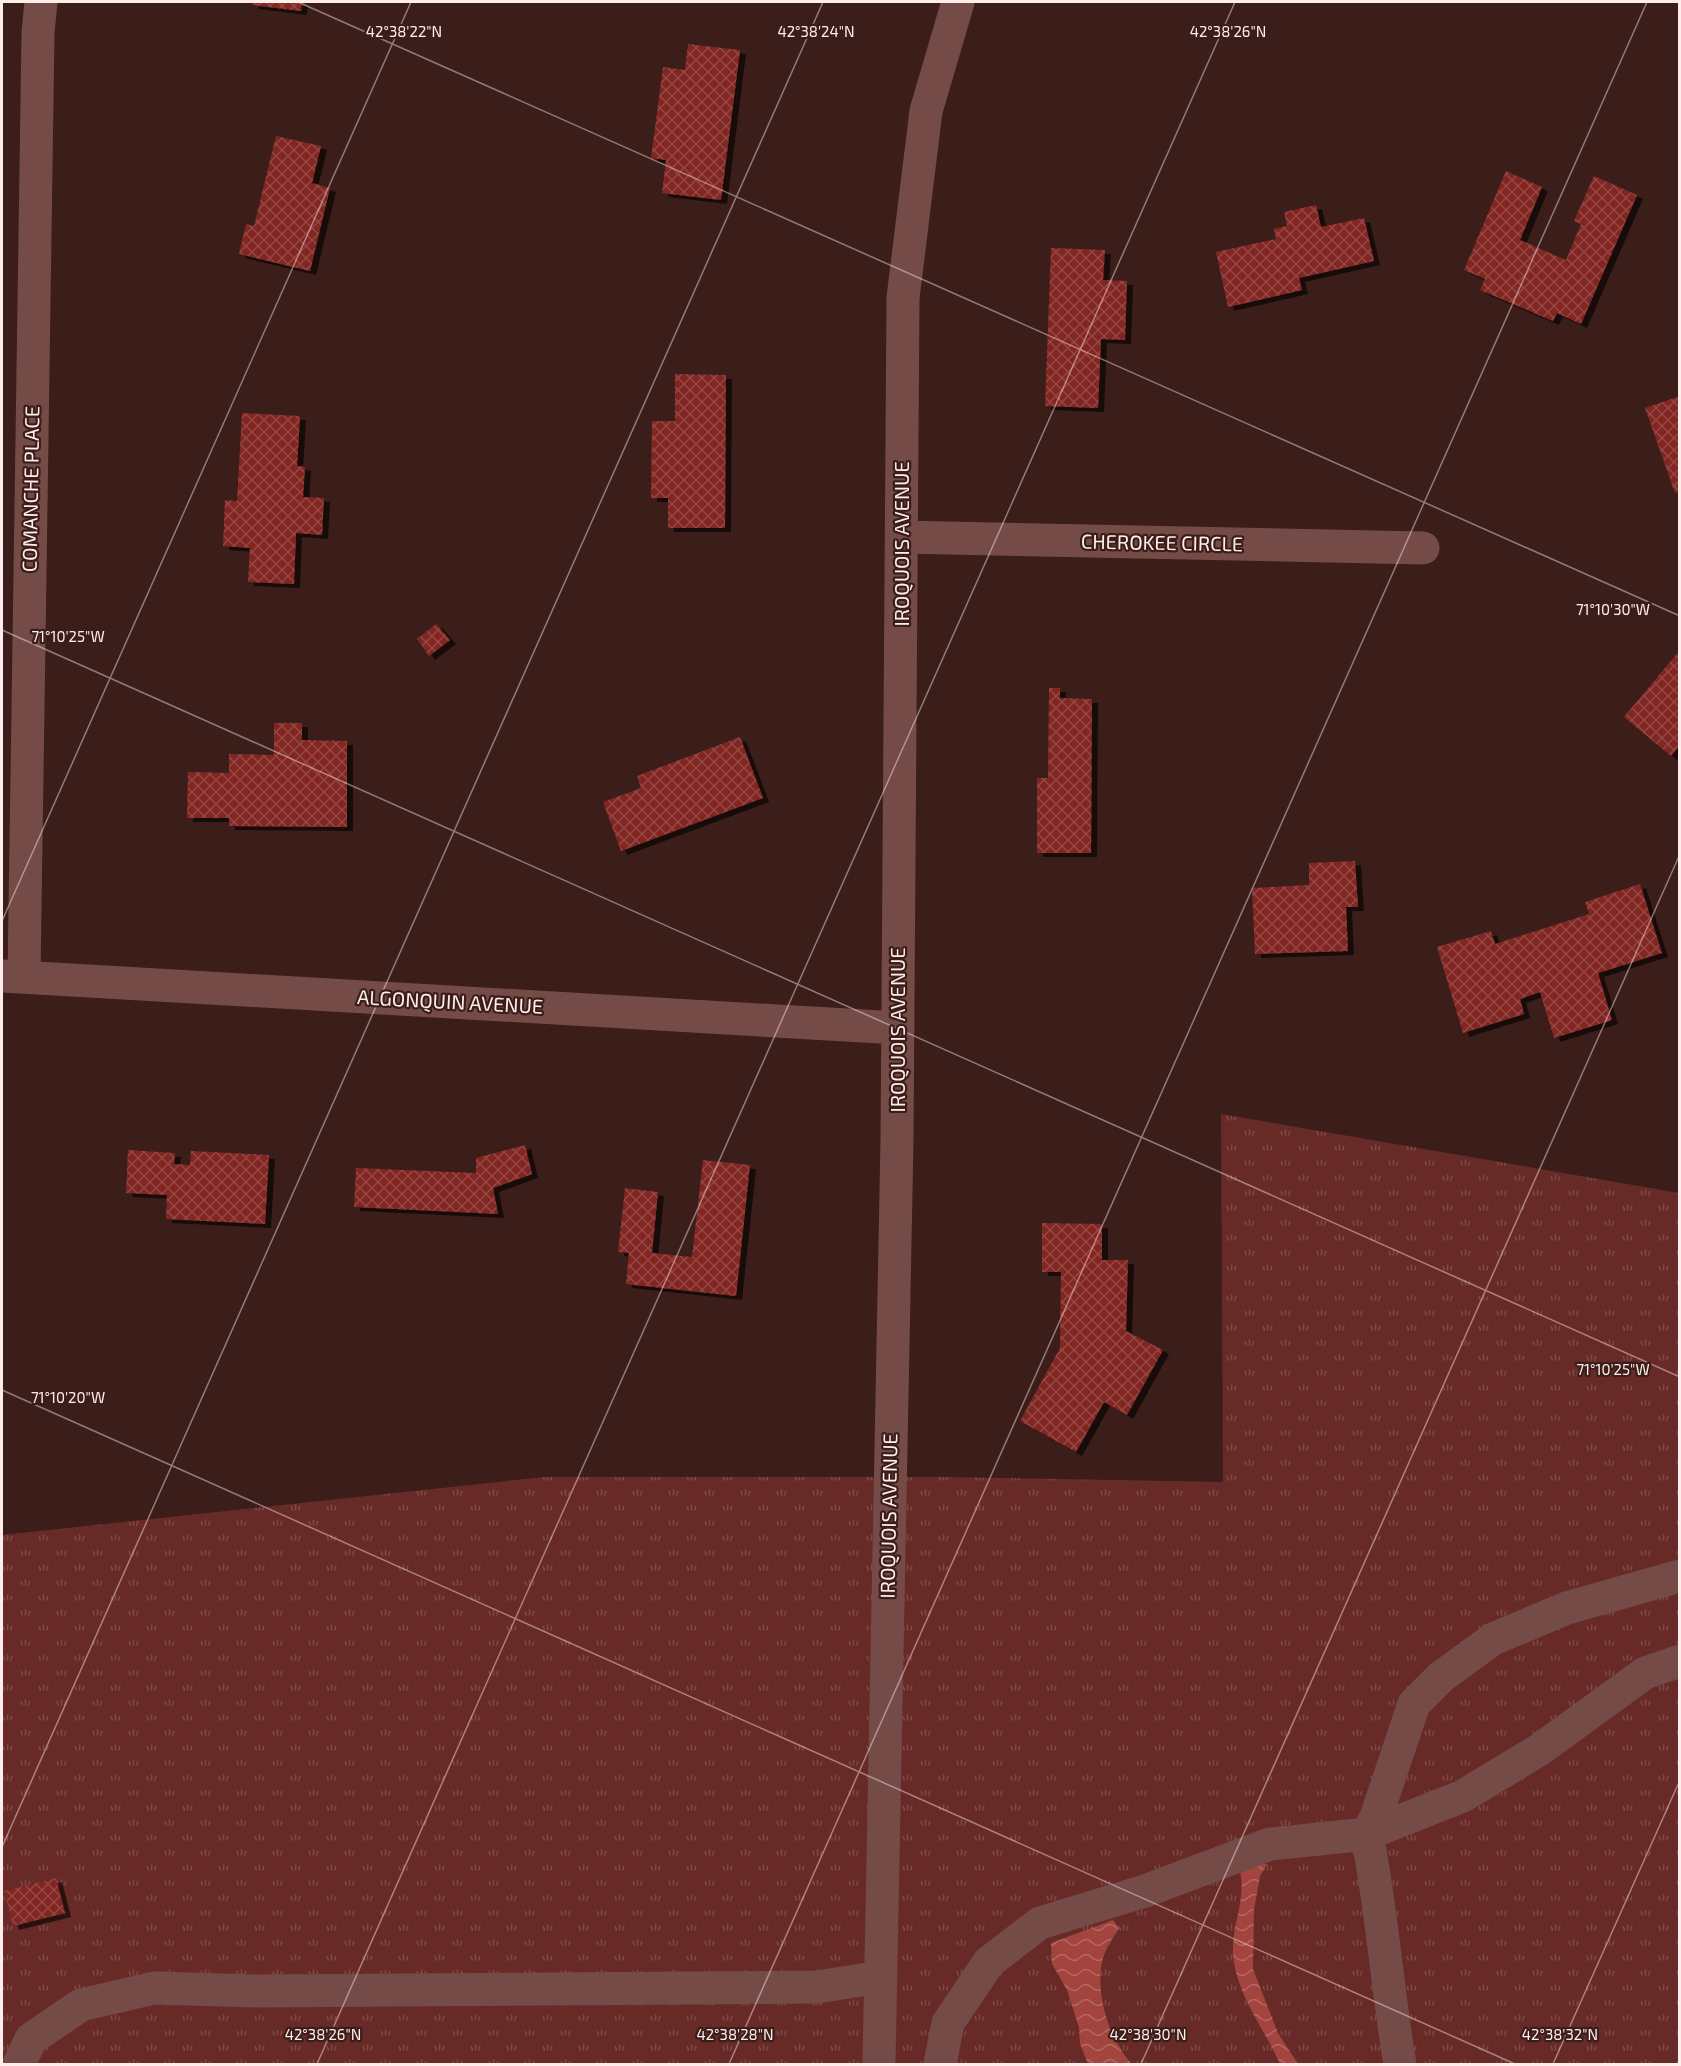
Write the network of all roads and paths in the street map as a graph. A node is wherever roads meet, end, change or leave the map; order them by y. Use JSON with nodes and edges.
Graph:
{"nodes":[{"id":1,"x":41,"y":2,"type":"edge"},
{"id":2,"x":958,"y":2,"type":"edge"},
{"id":3,"x":902,"y":537,"type":"junction"},
{"id":4,"x":1423,"y":548,"type":"dead end"},
{"id":5,"x":13,"y":977,"type":"edge"},
{"id":6,"x":898,"y":1028,"type":"junction"},
{"id":7,"x":1680,"y":1576,"type":"edge"},
{"id":8,"x":1680,"y":1661,"type":"edge"},
{"id":9,"x":1367,"y":1834,"type":"junction"},
{"id":10,"x":880,"y":1977,"type":"junction"},
{"id":11,"x":20,"y":2064,"type":"edge"},
{"id":12,"x":879,"y":2064,"type":"edge"},
{"id":13,"x":940,"y":2064,"type":"edge"},
{"id":14,"x":1400,"y":2064,"type":"edge"}],
"edges":[{"from":1,"to":5,"type":"street","name":"COMANCHE PLACE"},
{"from":2,"to":3,"type":"street","name":"IROQUOIS AVENUE"},
{"from":3,"to":4,"type":"street","name":"CHEROKEE CIRCLE"},
{"from":3,"to":6,"type":"street","name":"IROQUOIS AVENUE"},
{"from":5,"to":6,"type":"street","name":"ALGONQUIN AVENUE"},
{"from":6,"to":10,"type":"street","name":"IROQUOIS AVENUE"},
{"from":7,"to":9,"type":"street"},
{"from":8,"to":9,"type":"street"},
{"from":9,"to":13,"type":"street"},
{"from":9,"to":14,"type":"street"},
{"from":10,"to":11,"type":"street"},
{"from":10,"to":12,"type":"street","name":"IROQUOIS AVENUE"}]}
